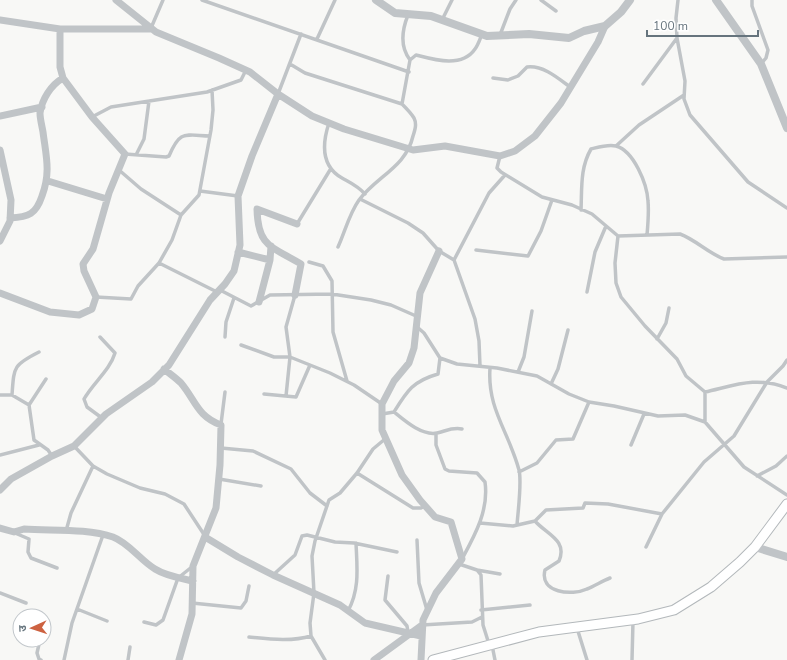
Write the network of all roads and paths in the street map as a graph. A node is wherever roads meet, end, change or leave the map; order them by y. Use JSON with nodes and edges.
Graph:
{"nodes":[{"id":1,"x":116,"y":0,"type":"edge"},
{"id":2,"x":163,"y":0,"type":"edge"},
{"id":3,"x":202,"y":0,"type":"edge"},
{"id":4,"x":334,"y":0,"type":"edge"},
{"id":5,"x":376,"y":0,"type":"edge"},
{"id":6,"x":452,"y":0,"type":"edge"},
{"id":7,"x":516,"y":0,"type":"edge"},
{"id":8,"x":541,"y":0,"type":"edge"},
{"id":9,"x":630,"y":0,"type":"edge"},
{"id":10,"x":678,"y":0,"type":"edge"},
{"id":11,"x":716,"y":0,"type":"edge"},
{"id":12,"x":752,"y":0,"type":"edge"},
{"id":13,"x":556,"y":11,"type":"dead end"},
{"id":14,"x":408,"y":15,"type":"junction"},
{"id":15,"x":0,"y":20,"type":"edge"},
{"id":16,"x":442,"y":20,"type":"junction"},
{"id":17,"x":605,"y":26,"type":"junction"},
{"id":18,"x":60,"y":29,"type":"junction"},
{"id":19,"x":151,"y":29,"type":"junction"},
{"id":20,"x":301,"y":34,"type":"junction"},
{"id":21,"x":482,"y":34,"type":"junction"},
{"id":22,"x":500,"y":36,"type":"junction"},
{"id":23,"x":677,"y":38,"type":"junction"},
{"id":24,"x":317,"y":39,"type":"junction"},
{"id":25,"x":410,"y":60,"type":"junction"},
{"id":26,"x":290,"y":64,"type":"junction"},
{"id":27,"x":761,"y":64,"type":"junction"},
{"id":28,"x":246,"y":70,"type":"junction"},
{"id":29,"x":409,"y":72,"type":"junction"},
{"id":30,"x":63,"y":78,"type":"junction"},
{"id":31,"x":493,"y":78,"type":"dead end"},
{"id":32,"x":643,"y":84,"type":"dead end"},
{"id":33,"x":570,"y":87,"type":"junction"},
{"id":34,"x":212,"y":90,"type":"junction"},
{"id":35,"x":278,"y":94,"type":"junction"},
{"id":36,"x":684,"y":95,"type":"junction"},
{"id":37,"x":149,"y":101,"type":"junction"},
{"id":38,"x":402,"y":104,"type":"junction"},
{"id":39,"x":42,"y":107,"type":"junction"},
{"id":40,"x":0,"y":116,"type":"edge"},
{"id":41,"x":92,"y":117,"type":"junction"},
{"id":42,"x":329,"y":123,"type":"junction"},
{"id":43,"x":787,"y":128,"type":"edge"},
{"id":44,"x":210,"y":136,"type":"junction"},
{"id":45,"x":616,"y":146,"type":"junction"},
{"id":46,"x":410,"y":149,"type":"junction"},
{"id":47,"x":0,"y":150,"type":"edge"},
{"id":48,"x":125,"y":154,"type":"junction"},
{"id":49,"x":136,"y":155,"type":"junction"},
{"id":50,"x":500,"y":156,"type":"junction"},
{"id":51,"x":119,"y":169,"type":"junction"},
{"id":52,"x":330,"y":170,"type":"junction"},
{"id":53,"x":505,"y":175,"type":"junction"},
{"id":54,"x":48,"y":181,"type":"junction"},
{"id":55,"x":200,"y":191,"type":"junction"},
{"id":56,"x":365,"y":194,"type":"junction"},
{"id":57,"x":238,"y":196,"type":"junction"},
{"id":58,"x":107,"y":199,"type":"junction"},
{"id":59,"x":360,"y":199,"type":"junction"},
{"id":60,"x":552,"y":200,"type":"junction"},
{"id":61,"x":787,"y":208,"type":"edge"},
{"id":62,"x":581,"y":210,"type":"junction"},
{"id":63,"x":181,"y":215,"type":"junction"},
{"id":64,"x":10,"y":218,"type":"junction"},
{"id":65,"x":297,"y":224,"type":"joint"},
{"id":66,"x":606,"y":226,"type":"junction"},
{"id":67,"x":647,"y":235,"type":"junction"},
{"id":68,"x":618,"y":236,"type":"junction"},
{"id":69,"x":0,"y":241,"type":"edge"},
{"id":70,"x":271,"y":246,"type":"junction"},
{"id":71,"x":338,"y":247,"type":"dead end"},
{"id":72,"x":476,"y":250,"type":"dead end"},
{"id":73,"x":439,"y":251,"type":"junction"},
{"id":74,"x":238,"y":252,"type":"junction"},
{"id":75,"x":787,"y":257,"type":"edge"},
{"id":76,"x":270,"y":260,"type":"junction"},
{"id":77,"x":454,"y":260,"type":"junction"},
{"id":78,"x":308,"y":262,"type":"dead end"},
{"id":79,"x":159,"y":263,"type":"junction"},
{"id":80,"x":218,"y":291,"type":"junction"},
{"id":81,"x":587,"y":292,"type":"dead end"},
{"id":82,"x":0,"y":293,"type":"edge"},
{"id":83,"x":332,"y":294,"type":"junction"},
{"id":84,"x":295,"y":295,"type":"junction"},
{"id":85,"x":96,"y":297,"type":"junction"},
{"id":86,"x":234,"y":298,"type":"junction"},
{"id":87,"x":259,"y":302,"type":"junction"},
{"id":88,"x":669,"y":308,"type":"dead end"},
{"id":89,"x":532,"y":311,"type":"dead end"},
{"id":90,"x":416,"y":316,"type":"junction"},
{"id":91,"x":415,"y":325,"type":"junction"},
{"id":92,"x":568,"y":330,"type":"dead end"},
{"id":93,"x":100,"y":337,"type":"dead end"},
{"id":94,"x":225,"y":337,"type":"dead end"},
{"id":95,"x":657,"y":338,"type":"junction"},
{"id":96,"x":240,"y":345,"type":"dead end"},
{"id":97,"x":39,"y":352,"type":"dead end"},
{"id":98,"x":290,"y":357,"type":"junction"},
{"id":99,"x":440,"y":358,"type":"junction"},
{"id":100,"x":787,"y":360,"type":"edge"},
{"id":101,"x":310,"y":365,"type":"junction"},
{"id":102,"x":480,"y":366,"type":"junction"},
{"id":103,"x":490,"y":368,"type":"junction"},
{"id":104,"x":164,"y":369,"type":"junction"},
{"id":105,"x":518,"y":372,"type":"junction"},
{"id":106,"x":46,"y":379,"type":"dead end"},
{"id":107,"x":347,"y":382,"type":"junction"},
{"id":108,"x":766,"y":382,"type":"junction"},
{"id":109,"x":551,"y":384,"type":"junction"},
{"id":110,"x":787,"y":388,"type":"edge"},
{"id":111,"x":225,"y":392,"type":"dead end"},
{"id":112,"x":705,"y":392,"type":"junction"},
{"id":113,"x":264,"y":394,"type":"dead end"},
{"id":114,"x":0,"y":395,"type":"edge"},
{"id":115,"x":12,"y":395,"type":"junction"},
{"id":116,"x":286,"y":396,"type":"junction"},
{"id":117,"x":589,"y":402,"type":"junction"},
{"id":118,"x":382,"y":404,"type":"junction"},
{"id":119,"x":29,"y":405,"type":"junction"},
{"id":120,"x":394,"y":412,"type":"junction"},
{"id":121,"x":382,"y":414,"type":"junction"},
{"id":122,"x":644,"y":414,"type":"junction"},
{"id":123,"x":102,"y":418,"type":"junction"},
{"id":124,"x":705,"y":422,"type":"junction"},
{"id":125,"x":221,"y":425,"type":"junction"},
{"id":126,"x":462,"y":429,"type":"dead end"},
{"id":127,"x":436,"y":434,"type":"junction"},
{"id":128,"x":385,"y":439,"type":"junction"},
{"id":129,"x":724,"y":444,"type":"junction"},
{"id":130,"x":39,"y":445,"type":"junction"},
{"id":131,"x":631,"y":445,"type":"dead end"},
{"id":132,"x":74,"y":446,"type":"junction"},
{"id":133,"x":221,"y":448,"type":"junction"},
{"id":134,"x":0,"y":454,"type":"edge"},
{"id":135,"x":52,"y":456,"type":"junction"},
{"id":136,"x":787,"y":456,"type":"edge"},
{"id":137,"x":93,"y":466,"type":"junction"},
{"id":138,"x":520,"y":472,"type":"junction"},
{"id":139,"x":357,"y":473,"type":"junction"},
{"id":140,"x":757,"y":476,"type":"junction"},
{"id":141,"x":219,"y":479,"type":"junction"},
{"id":142,"x":261,"y":486,"type":"dead end"},
{"id":143,"x":0,"y":490,"type":"edge"},
{"id":144,"x":787,"y":495,"type":"edge"},
{"id":145,"x":787,"y":504,"type":"edge"},
{"id":146,"x":327,"y":506,"type":"junction"},
{"id":147,"x":425,"y":506,"type":"junction"},
{"id":148,"x":662,"y":514,"type":"junction"},
{"id":149,"x":535,"y":522,"type":"junction"},
{"id":150,"x":480,"y":523,"type":"junction"},
{"id":151,"x":517,"y":525,"type":"junction"},
{"id":152,"x":0,"y":528,"type":"edge"},
{"id":153,"x":66,"y":531,"type":"junction"},
{"id":154,"x":14,"y":532,"type":"junction"},
{"id":155,"x":103,"y":535,"type":"junction"},
{"id":156,"x":205,"y":537,"type":"junction"},
{"id":157,"x":316,"y":537,"type":"junction"},
{"id":158,"x":417,"y":540,"type":"dead end"},
{"id":159,"x":356,"y":543,"type":"junction"},
{"id":160,"x":646,"y":547,"type":"dead end"},
{"id":161,"x":755,"y":547,"type":"junction"},
{"id":162,"x":397,"y":552,"type":"dead end"},
{"id":163,"x":787,"y":556,"type":"edge"},
{"id":164,"x":460,"y":561,"type":"junction"},
{"id":165,"x":193,"y":566,"type":"junction"},
{"id":166,"x":57,"y":568,"type":"dead end"},
{"id":167,"x":477,"y":570,"type":"junction"},
{"id":168,"x":500,"y":574,"type":"dead end"},
{"id":169,"x":273,"y":575,"type":"junction"},
{"id":170,"x":388,"y":576,"type":"dead end"},
{"id":171,"x":178,"y":578,"type":"junction"},
{"id":172,"x":610,"y":578,"type":"dead end"},
{"id":173,"x":193,"y":581,"type":"junction"},
{"id":174,"x":249,"y":586,"type":"dead end"},
{"id":175,"x":0,"y":593,"type":"edge"},
{"id":176,"x":314,"y":593,"type":"junction"},
{"id":177,"x":192,"y":602,"type":"junction"},
{"id":178,"x":26,"y":603,"type":"dead end"},
{"id":179,"x":530,"y":605,"type":"dead end"},
{"id":180,"x":77,"y":608,"type":"junction"},
{"id":181,"x":348,"y":610,"type":"junction"},
{"id":182,"x":481,"y":610,"type":"junction"},
{"id":183,"x":427,"y":611,"type":"junction"},
{"id":184,"x":482,"y":617,"type":"junction"},
{"id":185,"x":633,"y":620,"type":"junction"},
{"id":186,"x":107,"y":621,"type":"dead end"},
{"id":187,"x":144,"y":622,"type":"dead end"},
{"id":188,"x":422,"y":626,"type":"junction"},
{"id":189,"x":577,"y":628,"type":"junction"},
{"id":190,"x":410,"y":634,"type":"junction"},
{"id":191,"x":311,"y":636,"type":"junction"},
{"id":192,"x":422,"y":636,"type":"junction"},
{"id":193,"x":249,"y":637,"type":"dead end"},
{"id":194,"x":491,"y":645,"type":"junction"},
{"id":195,"x":130,"y":647,"type":"dead end"},
{"id":196,"x":39,"y":648,"type":"edge"},
{"id":197,"x":41,"y":660,"type":"edge"},
{"id":198,"x":64,"y":660,"type":"edge"},
{"id":199,"x":128,"y":660,"type":"edge"},
{"id":200,"x":179,"y":660,"type":"edge"},
{"id":201,"x":325,"y":660,"type":"edge"},
{"id":202,"x":374,"y":660,"type":"edge"},
{"id":203,"x":421,"y":660,"type":"edge"},
{"id":204,"x":433,"y":660,"type":"edge"},
{"id":205,"x":495,"y":660,"type":"edge"},
{"id":206,"x":587,"y":660,"type":"edge"},
{"id":207,"x":632,"y":660,"type":"edge"}],
"edges":[{"from":1,"to":19,"type":"street"},
{"from":2,"to":19,"type":"lane"},
{"from":3,"to":20,"type":"lane"},
{"from":4,"to":24,"type":"lane"},
{"from":5,"to":14,"type":"street"},
{"from":6,"to":16,"type":"lane"},
{"from":7,"to":22,"type":"lane"},
{"from":8,"to":13,"type":"lane"},
{"from":9,"to":17,"type":"street"},
{"from":10,"to":23,"type":"lane"},
{"from":11,"to":27,"type":"street"},
{"from":12,"to":27,"type":"lane"},
{"from":14,"to":16,"type":"street"},
{"from":14,"to":25,"type":"lane"},
{"from":15,"to":18,"type":"street"},
{"from":16,"to":21,"type":"street"},
{"from":17,"to":22,"type":"street"},
{"from":17,"to":33,"type":"street"},
{"from":18,"to":19,"type":"street"},
{"from":18,"to":30,"type":"street"},
{"from":19,"to":28,"type":"street"},
{"from":20,"to":24,"type":"lane"},
{"from":20,"to":26,"type":"lane"},
{"from":21,"to":22,"type":"street"},
{"from":21,"to":25,"type":"lane"},
{"from":23,"to":32,"type":"lane"},
{"from":23,"to":36,"type":"lane"},
{"from":24,"to":29,"type":"lane"},
{"from":25,"to":29,"type":"lane"},
{"from":26,"to":35,"type":"lane"},
{"from":26,"to":38,"type":"lane"},
{"from":27,"to":43,"type":"street"},
{"from":28,"to":34,"type":"lane"},
{"from":28,"to":35,"type":"street"},
{"from":29,"to":38,"type":"lane"},
{"from":30,"to":39,"type":"street"},
{"from":30,"to":41,"type":"street"},
{"from":31,"to":33,"type":"lane"},
{"from":33,"to":50,"type":"street"},
{"from":34,"to":37,"type":"lane"},
{"from":34,"to":44,"type":"lane"},
{"from":35,"to":42,"type":"street"},
{"from":35,"to":57,"type":"street"},
{"from":36,"to":45,"type":"lane"},
{"from":36,"to":61,"type":"lane"},
{"from":37,"to":41,"type":"lane"},
{"from":37,"to":49,"type":"lane"},
{"from":38,"to":46,"type":"lane"},
{"from":39,"to":40,"type":"street"},
{"from":39,"to":54,"type":"street"},
{"from":41,"to":48,"type":"street"},
{"from":42,"to":46,"type":"street"},
{"from":42,"to":52,"type":"lane"},
{"from":44,"to":49,"type":"lane"},
{"from":44,"to":55,"type":"lane"},
{"from":45,"to":62,"type":"lane"},
{"from":45,"to":67,"type":"lane"},
{"from":46,"to":50,"type":"street"},
{"from":46,"to":56,"type":"lane"},
{"from":47,"to":64,"type":"street"},
{"from":48,"to":49,"type":"lane"},
{"from":48,"to":51,"type":"street"},
{"from":50,"to":53,"type":"lane"},
{"from":51,"to":58,"type":"street"},
{"from":51,"to":63,"type":"lane"},
{"from":52,"to":56,"type":"lane"},
{"from":52,"to":65,"type":"lane"},
{"from":53,"to":60,"type":"lane"},
{"from":53,"to":77,"type":"lane"},
{"from":54,"to":58,"type":"street"},
{"from":54,"to":64,"type":"street"},
{"from":55,"to":57,"type":"lane"},
{"from":55,"to":63,"type":"lane"},
{"from":56,"to":59,"type":"lane"},
{"from":57,"to":74,"type":"street"},
{"from":58,"to":85,"type":"street"},
{"from":59,"to":71,"type":"lane"},
{"from":59,"to":73,"type":"lane"},
{"from":60,"to":62,"type":"lane"},
{"from":60,"to":72,"type":"lane"},
{"from":62,"to":66,"type":"lane"},
{"from":63,"to":79,"type":"lane"},
{"from":64,"to":69,"type":"street"},
{"from":65,"to":70,"type":"street"},
{"from":66,"to":68,"type":"lane"},
{"from":66,"to":81,"type":"lane"},
{"from":67,"to":68,"type":"lane"},
{"from":67,"to":75,"type":"lane"},
{"from":68,"to":95,"type":"lane"},
{"from":70,"to":76,"type":"street"},
{"from":70,"to":84,"type":"street"},
{"from":73,"to":77,"type":"lane"},
{"from":73,"to":90,"type":"street"},
{"from":74,"to":76,"type":"street"},
{"from":74,"to":80,"type":"street"},
{"from":76,"to":87,"type":"street"},
{"from":77,"to":102,"type":"lane"},
{"from":78,"to":83,"type":"lane"},
{"from":79,"to":80,"type":"lane"},
{"from":79,"to":85,"type":"lane"},
{"from":80,"to":86,"type":"lane"},
{"from":80,"to":104,"type":"street"},
{"from":82,"to":85,"type":"street"},
{"from":83,"to":84,"type":"lane"},
{"from":83,"to":90,"type":"lane"},
{"from":83,"to":107,"type":"lane"},
{"from":84,"to":87,"type":"lane"},
{"from":84,"to":98,"type":"lane"},
{"from":86,"to":87,"type":"lane"},
{"from":86,"to":94,"type":"lane"},
{"from":88,"to":95,"type":"lane"},
{"from":89,"to":105,"type":"lane"},
{"from":90,"to":91,"type":"street"},
{"from":91,"to":99,"type":"lane"},
{"from":91,"to":118,"type":"street"},
{"from":92,"to":109,"type":"lane"},
{"from":93,"to":123,"type":"lane"},
{"from":95,"to":112,"type":"lane"},
{"from":96,"to":98,"type":"lane"},
{"from":97,"to":115,"type":"lane"},
{"from":98,"to":101,"type":"lane"},
{"from":98,"to":116,"type":"lane"},
{"from":99,"to":102,"type":"lane"},
{"from":99,"to":120,"type":"lane"},
{"from":100,"to":108,"type":"lane"},
{"from":101,"to":107,"type":"lane"},
{"from":101,"to":116,"type":"lane"},
{"from":102,"to":103,"type":"lane"},
{"from":103,"to":105,"type":"lane"},
{"from":103,"to":138,"type":"lane"},
{"from":104,"to":123,"type":"street"},
{"from":104,"to":125,"type":"street"},
{"from":105,"to":109,"type":"lane"},
{"from":106,"to":119,"type":"lane"},
{"from":107,"to":118,"type":"lane"},
{"from":108,"to":110,"type":"lane"},
{"from":108,"to":112,"type":"lane"},
{"from":108,"to":129,"type":"lane"},
{"from":109,"to":117,"type":"lane"},
{"from":111,"to":125,"type":"lane"},
{"from":112,"to":124,"type":"lane"},
{"from":113,"to":116,"type":"lane"},
{"from":114,"to":115,"type":"lane"},
{"from":115,"to":119,"type":"lane"},
{"from":117,"to":122,"type":"lane"},
{"from":117,"to":138,"type":"lane"},
{"from":118,"to":121,"type":"street"},
{"from":119,"to":130,"type":"lane"},
{"from":120,"to":121,"type":"lane"},
{"from":120,"to":127,"type":"lane"},
{"from":121,"to":128,"type":"street"},
{"from":122,"to":124,"type":"lane"},
{"from":122,"to":131,"type":"lane"},
{"from":123,"to":132,"type":"street"},
{"from":124,"to":129,"type":"lane"},
{"from":125,"to":133,"type":"street"},
{"from":126,"to":127,"type":"lane"},
{"from":127,"to":150,"type":"lane"},
{"from":128,"to":139,"type":"lane"},
{"from":128,"to":147,"type":"street"},
{"from":129,"to":140,"type":"lane"},
{"from":129,"to":148,"type":"lane"},
{"from":130,"to":134,"type":"lane"},
{"from":130,"to":135,"type":"lane"},
{"from":132,"to":135,"type":"street"},
{"from":132,"to":137,"type":"lane"},
{"from":133,"to":141,"type":"street"},
{"from":133,"to":146,"type":"lane"},
{"from":135,"to":143,"type":"street"},
{"from":136,"to":140,"type":"lane"},
{"from":137,"to":153,"type":"lane"},
{"from":137,"to":156,"type":"lane"},
{"from":138,"to":151,"type":"lane"},
{"from":139,"to":146,"type":"lane"},
{"from":139,"to":147,"type":"lane"},
{"from":140,"to":144,"type":"lane"},
{"from":141,"to":142,"type":"lane"},
{"from":141,"to":156,"type":"street"},
{"from":145,"to":161,"type":"main road"},
{"from":146,"to":157,"type":"lane"},
{"from":147,"to":164,"type":"street"},
{"from":148,"to":149,"type":"lane"},
{"from":148,"to":160,"type":"lane"},
{"from":149,"to":151,"type":"lane"},
{"from":149,"to":172,"type":"lane"},
{"from":150,"to":151,"type":"lane"},
{"from":150,"to":164,"type":"lane"},
{"from":152,"to":154,"type":"street"},
{"from":153,"to":154,"type":"street"},
{"from":153,"to":155,"type":"street"},
{"from":154,"to":166,"type":"lane"},
{"from":155,"to":171,"type":"street"},
{"from":155,"to":180,"type":"lane"},
{"from":156,"to":165,"type":"street"},
{"from":156,"to":169,"type":"street"},
{"from":157,"to":159,"type":"lane"},
{"from":157,"to":169,"type":"lane"},
{"from":157,"to":176,"type":"lane"},
{"from":158,"to":183,"type":"lane"},
{"from":159,"to":162,"type":"lane"},
{"from":159,"to":181,"type":"lane"},
{"from":161,"to":163,"type":"street"},
{"from":161,"to":185,"type":"main road"},
{"from":164,"to":167,"type":"lane"},
{"from":164,"to":183,"type":"street"},
{"from":165,"to":171,"type":"lane"},
{"from":165,"to":173,"type":"street"},
{"from":167,"to":168,"type":"lane"},
{"from":167,"to":182,"type":"lane"},
{"from":169,"to":176,"type":"street"},
{"from":170,"to":190,"type":"lane"},
{"from":171,"to":173,"type":"street"},
{"from":171,"to":187,"type":"lane"},
{"from":173,"to":177,"type":"street"},
{"from":174,"to":177,"type":"lane"},
{"from":175,"to":178,"type":"lane"},
{"from":176,"to":181,"type":"street"},
{"from":176,"to":191,"type":"lane"},
{"from":177,"to":200,"type":"street"},
{"from":179,"to":182,"type":"lane"},
{"from":180,"to":186,"type":"lane"},
{"from":180,"to":198,"type":"lane"},
{"from":181,"to":190,"type":"street"},
{"from":182,"to":184,"type":"lane"},
{"from":183,"to":188,"type":"street"},
{"from":184,"to":188,"type":"lane"},
{"from":184,"to":194,"type":"lane"},
{"from":185,"to":189,"type":"main road"},
{"from":185,"to":207,"type":"lane"},
{"from":188,"to":190,"type":"street"},
{"from":188,"to":192,"type":"street"},
{"from":189,"to":194,"type":"main road"},
{"from":189,"to":206,"type":"lane"},
{"from":190,"to":192,"type":"street"},
{"from":190,"to":202,"type":"street"},
{"from":191,"to":193,"type":"lane"},
{"from":191,"to":201,"type":"lane"},
{"from":192,"to":203,"type":"street"},
{"from":194,"to":204,"type":"main road"},
{"from":194,"to":205,"type":"lane"},
{"from":195,"to":199,"type":"lane"},
{"from":196,"to":197,"type":"lane"}]}
